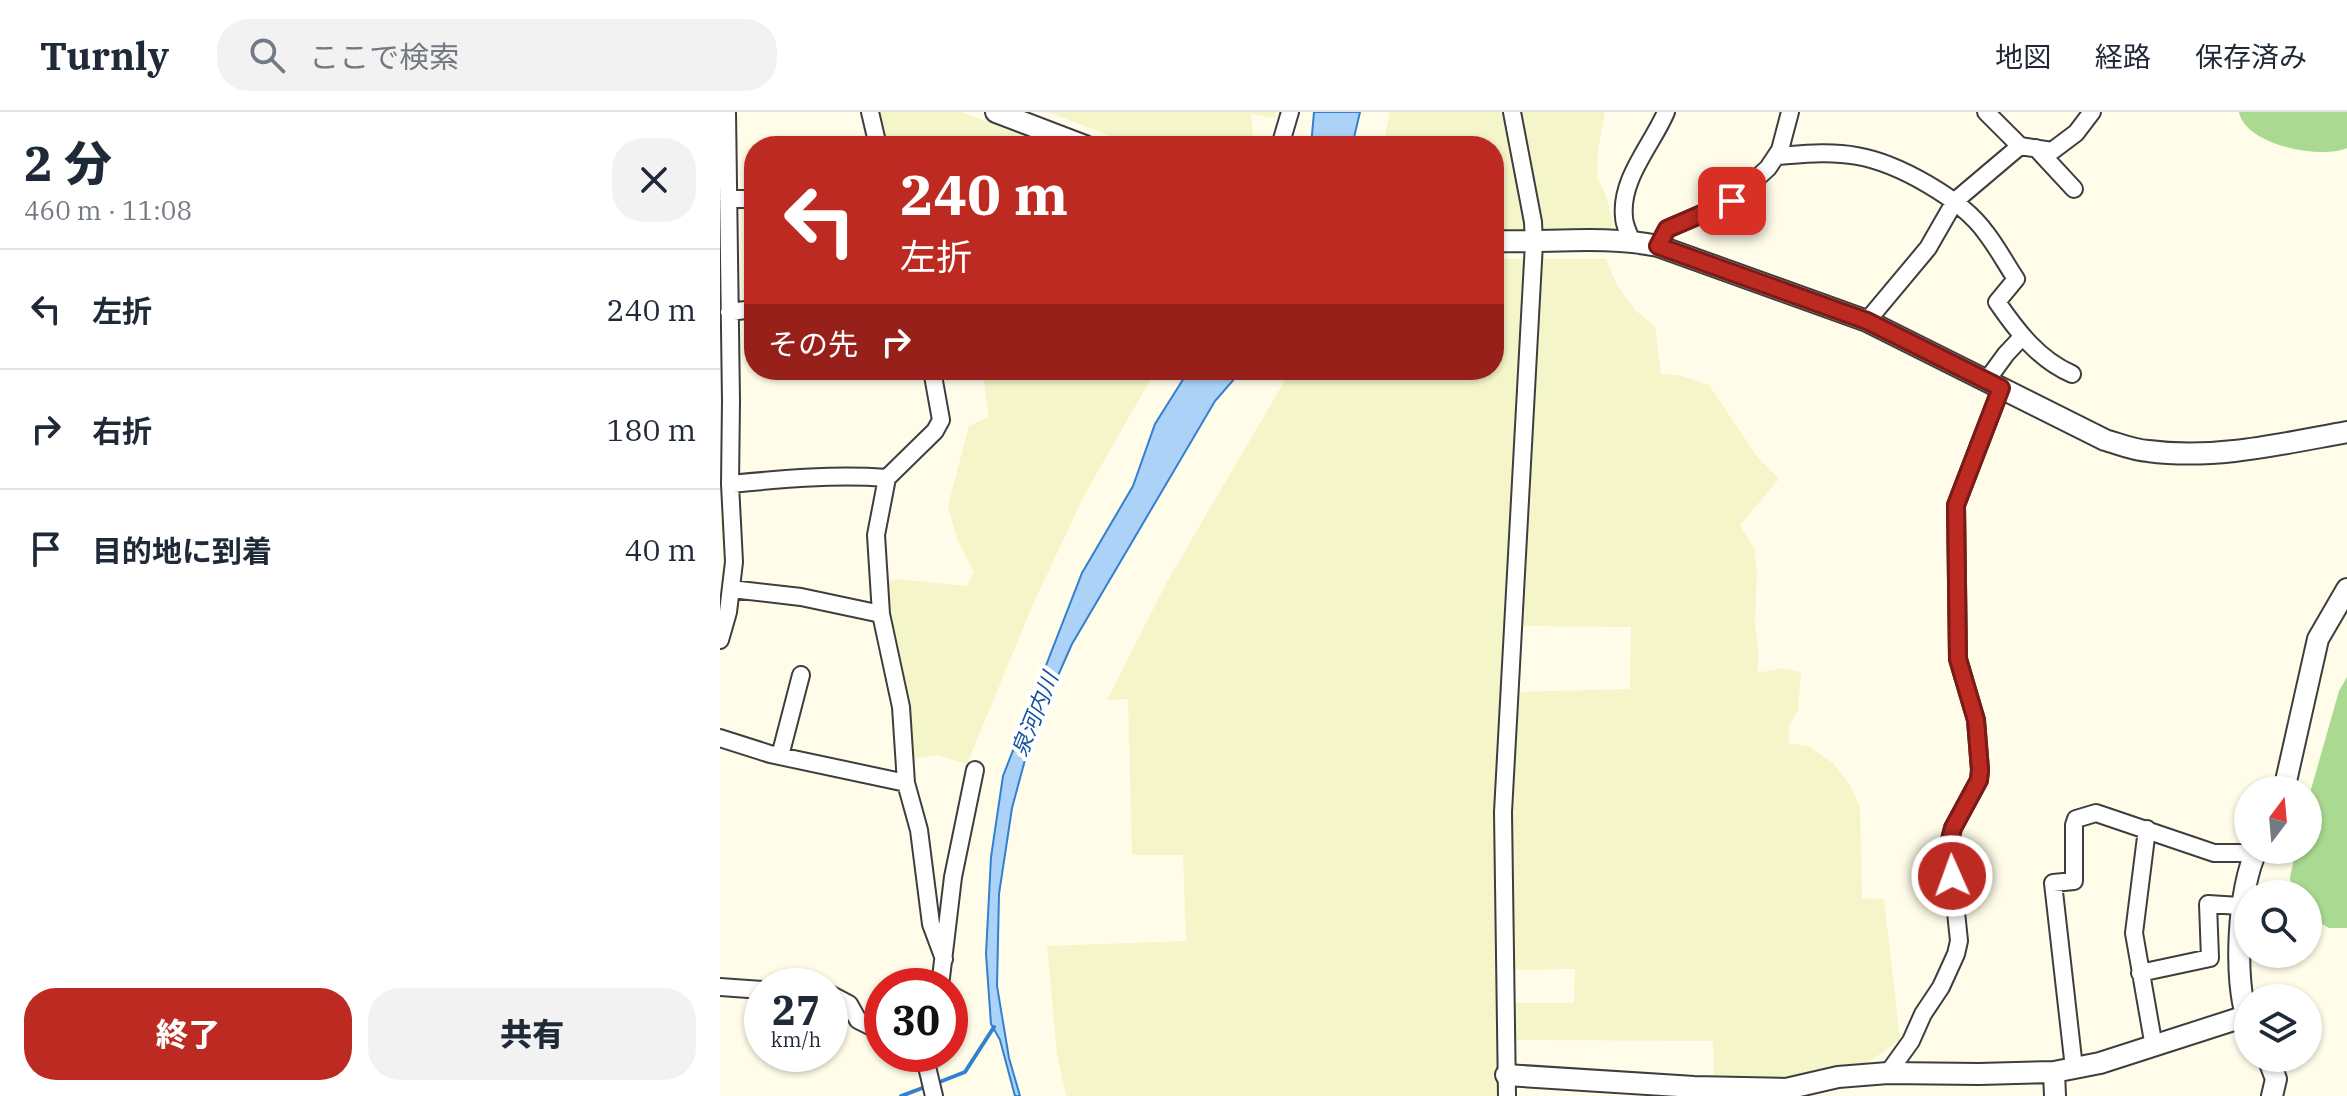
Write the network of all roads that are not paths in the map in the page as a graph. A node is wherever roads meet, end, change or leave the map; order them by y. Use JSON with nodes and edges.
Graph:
{"nodes":[{"id":1,"x":727,"y":112,"type":"edge"},
{"id":2,"x":870,"y":112,"type":"edge"},
{"id":3,"x":996,"y":112,"type":"edge"},
{"id":4,"x":1290,"y":112,"type":"edge"},
{"id":5,"x":1512,"y":112,"type":"edge"},
{"id":6,"x":1666,"y":112,"type":"edge"},
{"id":7,"x":1790,"y":112,"type":"edge"},
{"id":8,"x":1986,"y":112,"type":"edge"},
{"id":9,"x":2092,"y":112,"type":"edge"},
{"id":10,"x":876,"y":136,"type":"edge"},
{"id":11,"x":1059,"y":136,"type":"edge"},
{"id":12,"x":1283,"y":136,"type":"edge"},
{"id":13,"x":2028,"y":147,"type":"junction"},
{"id":14,"x":1777,"y":156,"type":"junction"},
{"id":15,"x":2074,"y":189,"type":"dead end"},
{"id":16,"x":728,"y":199,"type":"junction"},
{"id":17,"x":744,"y":199,"type":"edge"},
{"id":18,"x":1955,"y":201,"type":"junction"},
{"id":19,"x":1631,"y":241,"type":"junction"},
{"id":20,"x":1504,"y":242,"type":"edge"},
{"id":21,"x":1534,"y":243,"type":"junction"},
{"id":22,"x":1658,"y":246,"type":"junction"},
{"id":23,"x":744,"y":310,"type":"edge"},
{"id":24,"x":729,"y":312,"type":"junction"},
{"id":25,"x":1867,"y":321,"type":"junction"},
{"id":26,"x":2022,"y":337,"type":"junction"},
{"id":27,"x":2072,"y":374,"type":"dead end"},
{"id":28,"x":934,"y":380,"type":"edge"},
{"id":29,"x":1994,"y":384,"type":"junction"},
{"id":30,"x":2347,"y":432,"type":"edge"},
{"id":31,"x":887,"y":478,"type":"junction"},
{"id":32,"x":730,"y":484,"type":"junction"},
{"id":33,"x":2347,"y":589,"type":"edge"},
{"id":34,"x":727,"y":597,"type":"edge"},
{"id":35,"x":881,"y":614,"type":"junction"},
{"id":36,"x":720,"y":640,"type":"edge"},
{"id":37,"x":801,"y":675,"type":"dead end"},
{"id":38,"x":720,"y":738,"type":"edge"},
{"id":39,"x":780,"y":756,"type":"junction"},
{"id":40,"x":975,"y":770,"type":"dead end"},
{"id":41,"x":2287,"y":776,"type":"edge"},
{"id":42,"x":906,"y":783,"type":"junction"},
{"id":43,"x":2147,"y":829,"type":"junction"},
{"id":44,"x":2234,"y":852,"type":"edge"},
{"id":45,"x":2234,"y":906,"type":"edge"},
{"id":46,"x":944,"y":959,"type":"junction"},
{"id":47,"x":943,"y":968,"type":"edge"},
{"id":48,"x":2140,"y":973,"type":"junction"},
{"id":49,"x":720,"y":987,"type":"edge"},
{"id":50,"x":744,"y":989,"type":"edge"},
{"id":51,"x":848,"y":1003,"type":"edge"},
{"id":52,"x":2234,"y":1022,"type":"edge"},
{"id":53,"x":864,"y":1023,"type":"edge"},
{"id":54,"x":2154,"y":1047,"type":"junction"},
{"id":55,"x":2074,"y":1068,"type":"junction"},
{"id":56,"x":927,"y":1072,"type":"edge"},
{"id":57,"x":2054,"y":1072,"type":"junction"},
{"id":58,"x":2273,"y":1072,"type":"edge"},
{"id":59,"x":1888,"y":1073,"type":"junction"},
{"id":60,"x":1506,"y":1086,"type":"edge"},
{"id":61,"x":1693,"y":1091,"type":"edge"},
{"id":62,"x":934,"y":1095,"type":"edge"},
{"id":63,"x":2055,"y":1096,"type":"edge"},
{"id":64,"x":2272,"y":1096,"type":"edge"}],
"edges":[{"from":1,"to":16,"type":"street"},
{"from":2,"to":10,"type":"street"},
{"from":3,"to":11,"type":"street"},
{"from":4,"to":12,"type":"street"},
{"from":5,"to":21,"type":"street"},
{"from":6,"to":19,"type":"street"},
{"from":7,"to":14,"type":"street"},
{"from":8,"to":13,"type":"street"},
{"from":9,"to":13,"type":"street"},
{"from":13,"to":15,"type":"street"},
{"from":13,"to":18,"type":"street"},
{"from":14,"to":18,"type":"street"},
{"from":14,"to":22,"type":"street"},
{"from":16,"to":17,"type":"street"},
{"from":16,"to":24,"type":"street"},
{"from":18,"to":25,"type":"street"},
{"from":18,"to":26,"type":"street"},
{"from":19,"to":21,"type":"street"},
{"from":19,"to":22,"type":"street"},
{"from":20,"to":21,"type":"street"},
{"from":21,"to":60,"type":"street"},
{"from":22,"to":25,"type":"street"},
{"from":23,"to":24,"type":"street"},
{"from":24,"to":32,"type":"street"},
{"from":25,"to":29,"type":"street"},
{"from":26,"to":27,"type":"street"},
{"from":26,"to":29,"type":"street"},
{"from":28,"to":31,"type":"street"},
{"from":29,"to":30,"type":"street"},
{"from":29,"to":59,"type":"street"},
{"from":31,"to":32,"type":"street"},
{"from":31,"to":35,"type":"street"},
{"from":32,"to":34,"type":"street"},
{"from":33,"to":41,"type":"street"},
{"from":34,"to":35,"type":"street"},
{"from":34,"to":36,"type":"street"},
{"from":35,"to":42,"type":"street"},
{"from":37,"to":39,"type":"street"},
{"from":38,"to":39,"type":"street"},
{"from":39,"to":42,"type":"street"},
{"from":40,"to":46,"type":"street"},
{"from":42,"to":46,"type":"street"},
{"from":43,"to":44,"type":"street"},
{"from":43,"to":48,"type":"street"},
{"from":43,"to":55,"type":"street"},
{"from":45,"to":48,"type":"street"},
{"from":46,"to":47,"type":"street"},
{"from":48,"to":54,"type":"street"},
{"from":49,"to":50,"type":"street"},
{"from":51,"to":53,"type":"street"},
{"from":52,"to":54,"type":"street"},
{"from":54,"to":55,"type":"street"},
{"from":55,"to":57,"type":"street"},
{"from":56,"to":62,"type":"street"},
{"from":57,"to":59,"type":"street"},
{"from":57,"to":63,"type":"street"},
{"from":58,"to":64,"type":"street"},
{"from":59,"to":61,"type":"street"},
{"from":60,"to":61,"type":"street"}]}
